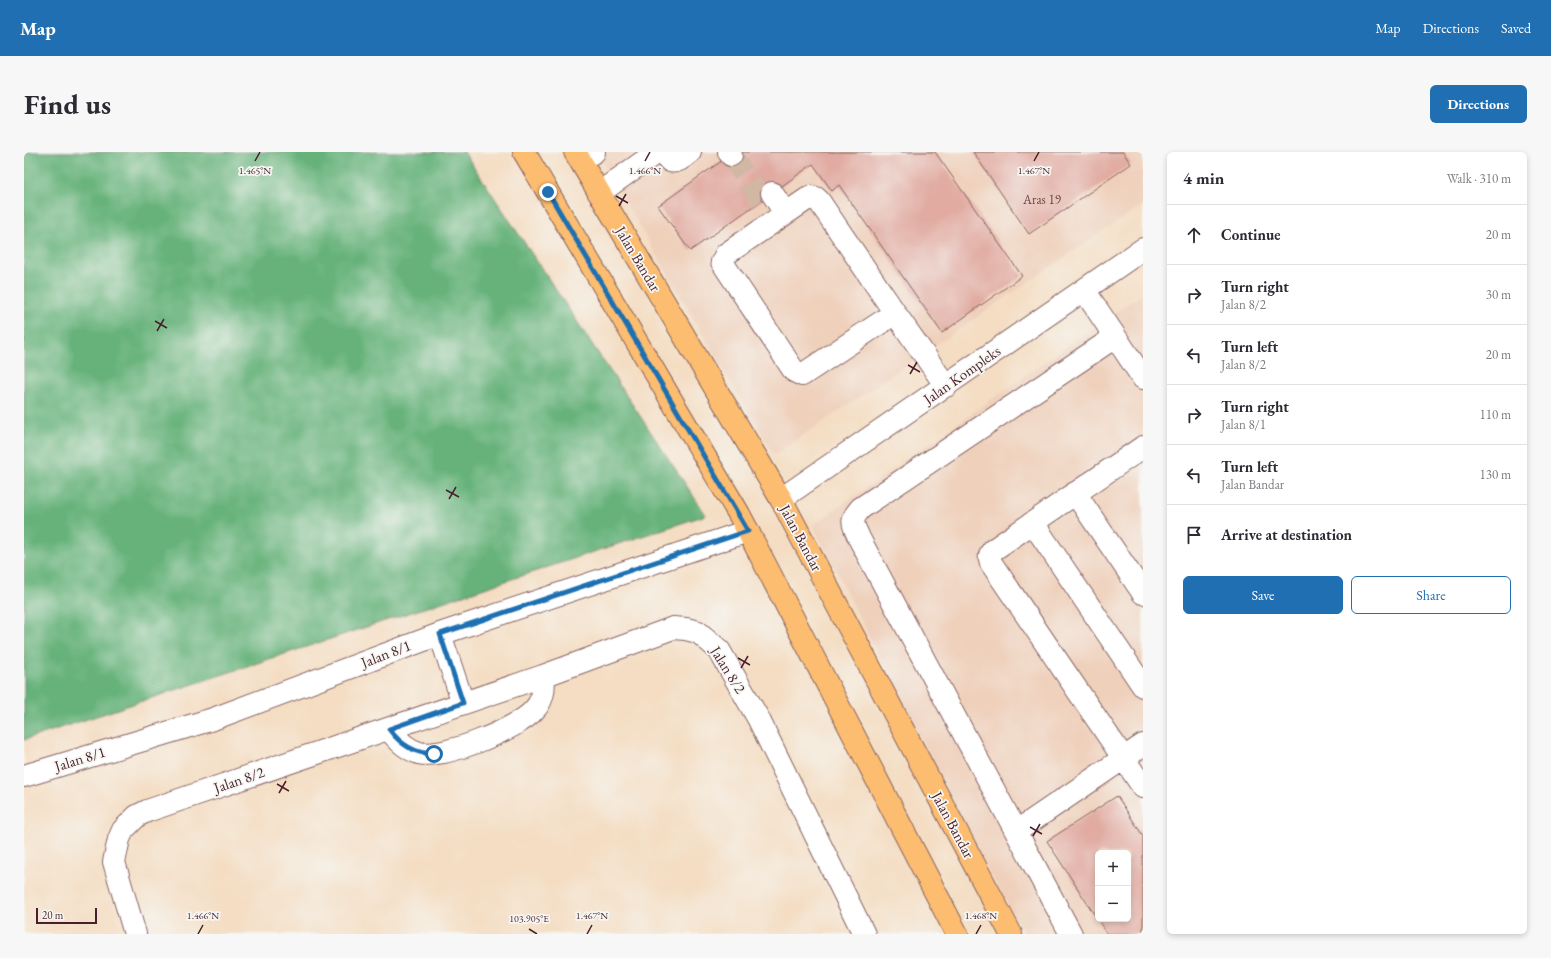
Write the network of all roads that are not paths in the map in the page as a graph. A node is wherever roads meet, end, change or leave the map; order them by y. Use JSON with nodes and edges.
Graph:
{"nodes":[{"id":1,"x":524,"y":152,"type":"edge"},
{"id":2,"x":657,"y":152,"type":"edge"},
{"id":3,"x":662,"y":152,"type":"edge"},
{"id":4,"x":690,"y":152,"type":"edge"},
{"id":5,"x":583,"y":155,"type":"edge"},
{"id":6,"x":599,"y":193,"type":"junction"},
{"id":7,"x":767,"y":197,"type":"tunnel mouth"},
{"id":8,"x":780,"y":217,"type":"junction"},
{"id":9,"x":1143,"y":250,"type":"edge"},
{"id":10,"x":1084,"y":290,"type":"junction"},
{"id":11,"x":895,"y":313,"type":"junction"},
{"id":12,"x":1115,"y":337,"type":"junction"},
{"id":13,"x":1143,"y":378,"type":"edge"},
{"id":14,"x":946,"y":386,"type":"junction"},
{"id":15,"x":1143,"y":447,"type":"edge"},
{"id":16,"x":1075,"y":493,"type":"junction"},
{"id":17,"x":781,"y":500,"type":"junction"},
{"id":18,"x":1033,"y":523,"type":"junction"},
{"id":19,"x":748,"y":531,"type":"junction"},
{"id":20,"x":1143,"y":593,"type":"edge"},
{"id":21,"x":440,"y":634,"type":"junction"},
{"id":22,"x":543,"y":676,"type":"junction"},
{"id":23,"x":1143,"y":686,"type":"edge"},
{"id":24,"x":463,"y":703,"type":"junction"},
{"id":25,"x":389,"y":729,"type":"junction"},
{"id":26,"x":1143,"y":745,"type":"edge"},
{"id":27,"x":1123,"y":758,"type":"junction"},
{"id":28,"x":24,"y":776,"type":"edge"},
{"id":29,"x":1143,"y":788,"type":"edge"},
{"id":30,"x":1017,"y":831,"type":"junction"},
{"id":31,"x":135,"y":934,"type":"edge"},
{"id":32,"x":864,"y":934,"type":"edge"},
{"id":33,"x":957,"y":934,"type":"edge"},
{"id":34,"x":1011,"y":934,"type":"edge"},
{"id":35,"x":1071,"y":934,"type":"edge"}],
"edges":[{"from":1,"to":19,"type":"main road"},
{"from":2,"to":6,"type":"street"},
{"from":3,"to":4,"type":"street"},
{"from":5,"to":6,"type":"main road","name":"Jalan Bandar"},
{"from":6,"to":17,"type":"main road","name":"Jalan Bandar"},
{"from":7,"to":8,"type":"street"},
{"from":8,"to":11,"type":"street"},
{"from":8,"to":11,"type":"street"},
{"from":9,"to":10,"type":"street","name":"Jalan Kompleks"},
{"from":10,"to":12,"type":"street"},
{"from":10,"to":14,"type":"street","name":"Jalan Kompleks"},
{"from":11,"to":14,"type":"street"},
{"from":12,"to":13,"type":"street"},
{"from":12,"to":30,"type":"street"},
{"from":14,"to":17,"type":"street","name":"Jalan Kompleks"},
{"from":15,"to":16,"type":"street"},
{"from":16,"to":18,"type":"street"},
{"from":16,"to":20,"type":"street"},
{"from":17,"to":34,"type":"main road","name":"Jalan Bandar"},
{"from":18,"to":23,"type":"street"},
{"from":18,"to":27,"type":"street"},
{"from":19,"to":21,"type":"street","name":"Jalan 8/1"},
{"from":19,"to":33,"type":"main road"},
{"from":21,"to":24,"type":"street"},
{"from":21,"to":28,"type":"street","name":"Jalan 8/1"},
{"from":22,"to":24,"type":"street","name":"Jalan 8/2"},
{"from":22,"to":25,"type":"street"},
{"from":22,"to":32,"type":"street","name":"Jalan 8/2"},
{"from":24,"to":25,"type":"street","name":"Jalan 8/2"},
{"from":25,"to":31,"type":"street","name":"Jalan 8/2"},
{"from":26,"to":27,"type":"street"},
{"from":27,"to":29,"type":"street"},
{"from":27,"to":30,"type":"street"},
{"from":30,"to":35,"type":"street"}]}
